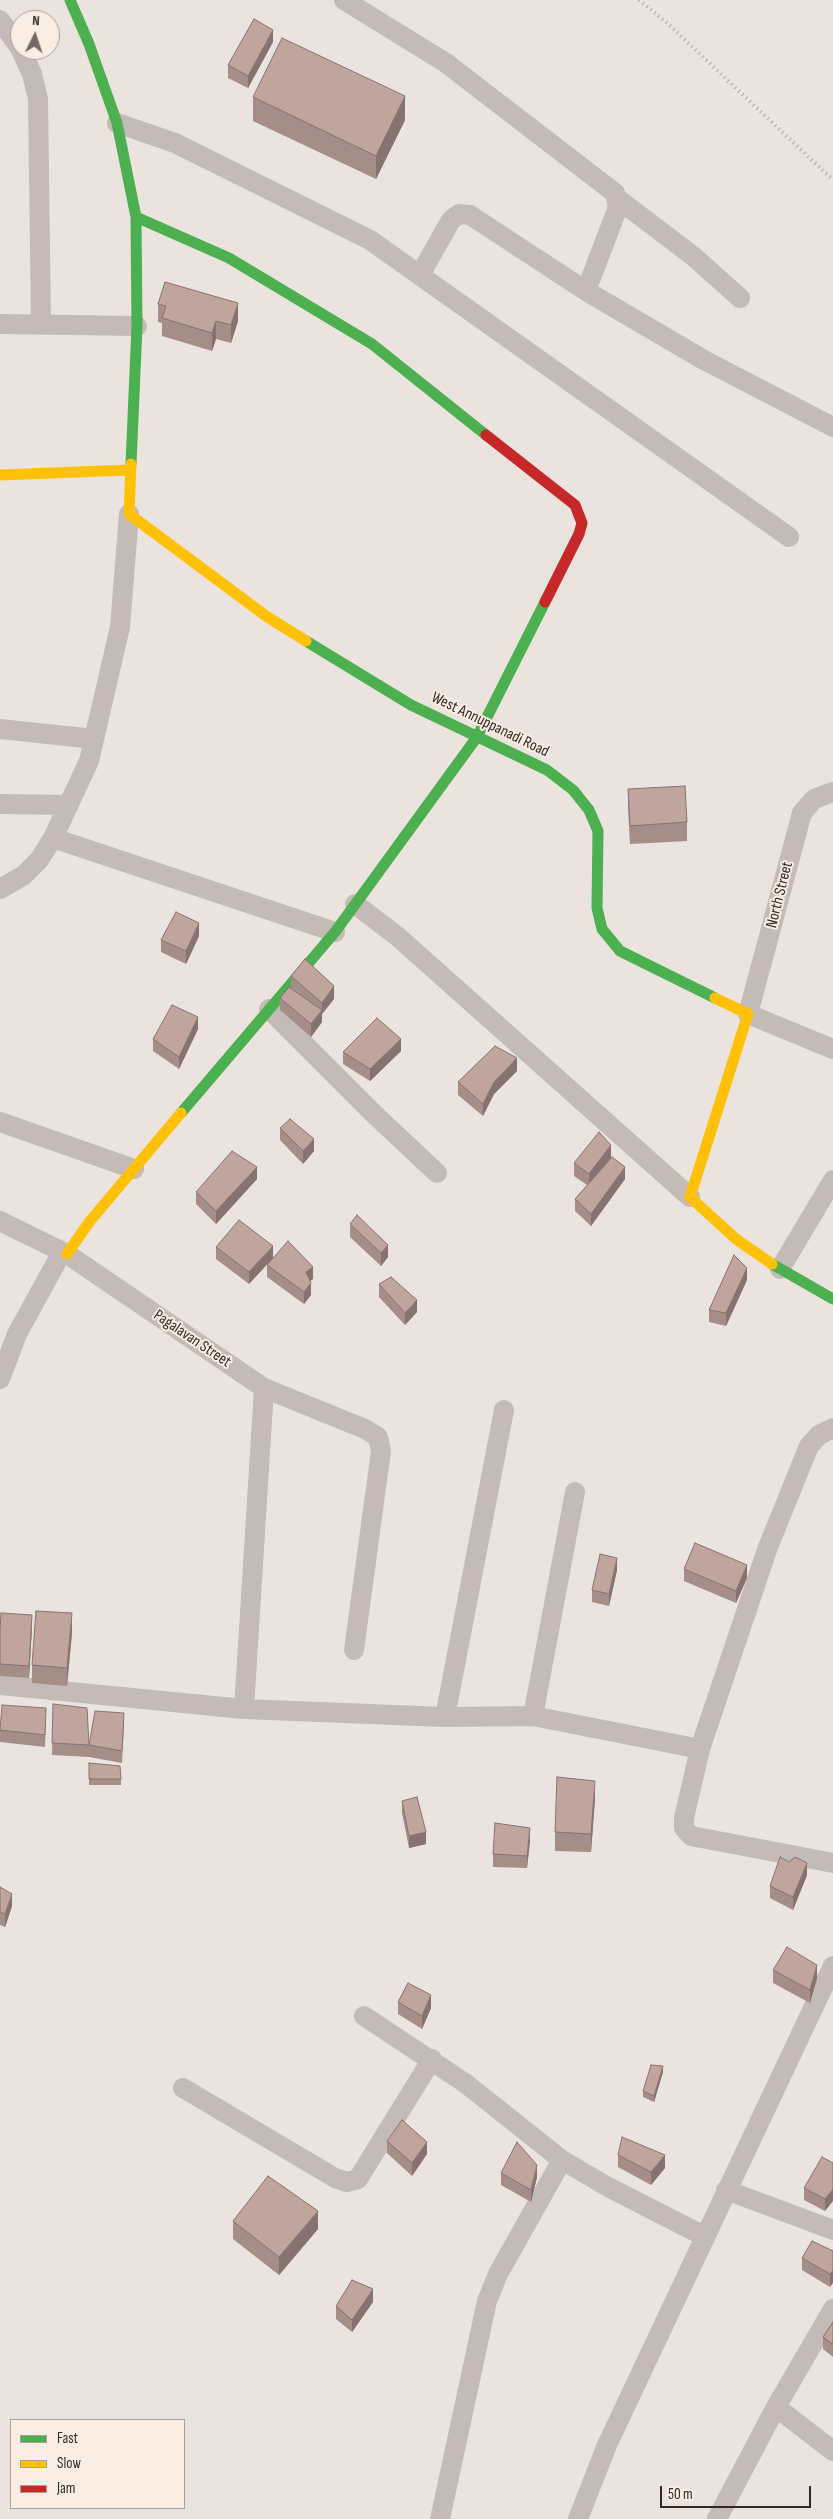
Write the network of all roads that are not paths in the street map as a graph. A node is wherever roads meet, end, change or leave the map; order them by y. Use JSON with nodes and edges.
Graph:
{"nodes":[{"id":1,"x":70,"y":0,"type":"edge"},
{"id":2,"x":344,"y":0,"type":"edge"},
{"id":3,"x":0,"y":20,"type":"edge"},
{"id":4,"x":10,"y":34,"type":"edge"},
{"id":5,"x":25,"y":60,"type":"edge"},
{"id":6,"x":116,"y":123,"type":"junction"},
{"id":7,"x":618,"y":199,"type":"junction"},
{"id":8,"x":136,"y":217,"type":"junction"},
{"id":9,"x":420,"y":274,"type":"junction"},
{"id":10,"x":586,"y":291,"type":"junction"},
{"id":11,"x":740,"y":298,"type":"dead end"},
{"id":12,"x":0,"y":324,"type":"edge"},
{"id":13,"x":41,"y":325,"type":"junction"},
{"id":14,"x":137,"y":326,"type":"junction"},
{"id":15,"x":833,"y":427,"type":"edge"},
{"id":16,"x":130,"y":470,"type":"junction"},
{"id":17,"x":0,"y":475,"type":"edge"},
{"id":18,"x":129,"y":514,"type":"junction"},
{"id":19,"x":789,"y":537,"type":"dead end"},
{"id":20,"x":0,"y":729,"type":"edge"},
{"id":21,"x":477,"y":737,"type":"junction"},
{"id":22,"x":94,"y":739,"type":"junction"},
{"id":23,"x":833,"y":792,"type":"edge"},
{"id":24,"x":0,"y":804,"type":"edge"},
{"id":25,"x":69,"y":805,"type":"junction"},
{"id":26,"x":53,"y":838,"type":"junction"},
{"id":27,"x":0,"y":889,"type":"edge"},
{"id":28,"x":355,"y":904,"type":"junction"},
{"id":29,"x":335,"y":932,"type":"junction"},
{"id":30,"x":270,"y":1009,"type":"junction"},
{"id":31,"x":748,"y":1014,"type":"junction"},
{"id":32,"x":833,"y":1049,"type":"edge"},
{"id":33,"x":0,"y":1122,"type":"edge"},
{"id":34,"x":134,"y":1169,"type":"junction"},
{"id":35,"x":437,"y":1173,"type":"dead end"},
{"id":36,"x":833,"y":1180,"type":"edge"},
{"id":37,"x":690,"y":1197,"type":"junction"},
{"id":38,"x":0,"y":1221,"type":"edge"},
{"id":39,"x":65,"y":1253,"type":"junction"},
{"id":40,"x":780,"y":1269,"type":"junction"},
{"id":41,"x":833,"y":1299,"type":"edge"},
{"id":42,"x":0,"y":1379,"type":"edge"},
{"id":43,"x":264,"y":1388,"type":"junction"},
{"id":44,"x":504,"y":1410,"type":"dead end"},
{"id":45,"x":833,"y":1428,"type":"edge"},
{"id":46,"x":575,"y":1492,"type":"dead end"},
{"id":47,"x":354,"y":1650,"type":"dead end"},
{"id":48,"x":0,"y":1685,"type":"edge"},
{"id":49,"x":244,"y":1709,"type":"junction"},
{"id":50,"x":533,"y":1716,"type":"junction"},
{"id":51,"x":445,"y":1717,"type":"junction"},
{"id":52,"x":700,"y":1750,"type":"junction"},
{"id":53,"x":833,"y":1863,"type":"edge"},
{"id":54,"x":833,"y":1966,"type":"edge"},
{"id":55,"x":364,"y":2016,"type":"dead end"},
{"id":56,"x":432,"y":2059,"type":"junction"},
{"id":57,"x":183,"y":2088,"type":"dead end"},
{"id":58,"x":562,"y":2160,"type":"junction"},
{"id":59,"x":726,"y":2190,"type":"junction"},
{"id":60,"x":833,"y":2230,"type":"edge"},
{"id":61,"x":704,"y":2236,"type":"junction"},
{"id":62,"x":833,"y":2309,"type":"edge"},
{"id":63,"x":776,"y":2407,"type":"junction"},
{"id":64,"x":833,"y":2451,"type":"edge"},
{"id":65,"x":440,"y":2519,"type":"edge"},
{"id":66,"x":578,"y":2519,"type":"edge"},
{"id":67,"x":717,"y":2519,"type":"edge"}],
"edges":[{"from":1,"to":6,"type":"street"},
{"from":2,"to":7,"type":"street"},
{"from":3,"to":4,"type":"street"},
{"from":5,"to":13,"type":"street"},
{"from":6,"to":8,"type":"street"},
{"from":6,"to":9,"type":"street"},
{"from":7,"to":10,"type":"street"},
{"from":7,"to":11,"type":"street"},
{"from":8,"to":14,"type":"street"},
{"from":8,"to":21,"type":"street"},
{"from":9,"to":10,"type":"street"},
{"from":9,"to":19,"type":"street"},
{"from":10,"to":15,"type":"street"},
{"from":12,"to":13,"type":"street"},
{"from":13,"to":14,"type":"street"},
{"from":14,"to":16,"type":"street"},
{"from":16,"to":17,"type":"street"},
{"from":16,"to":18,"type":"street"},
{"from":18,"to":21,"type":"street","name":"West Annuppanadi Road"},
{"from":18,"to":22,"type":"street"},
{"from":20,"to":22,"type":"street"},
{"from":21,"to":28,"type":"street"},
{"from":21,"to":31,"type":"street","name":"West Annuppanadi Road"},
{"from":22,"to":25,"type":"street"},
{"from":23,"to":31,"type":"street","name":"North Street"},
{"from":24,"to":25,"type":"street"},
{"from":25,"to":26,"type":"street"},
{"from":26,"to":27,"type":"street"},
{"from":26,"to":29,"type":"street"},
{"from":28,"to":29,"type":"street"},
{"from":28,"to":37,"type":"street"},
{"from":29,"to":30,"type":"street"},
{"from":30,"to":34,"type":"street"},
{"from":30,"to":35,"type":"street"},
{"from":31,"to":32,"type":"street"},
{"from":31,"to":37,"type":"street"},
{"from":33,"to":34,"type":"street"},
{"from":34,"to":39,"type":"street"},
{"from":36,"to":40,"type":"street"},
{"from":37,"to":40,"type":"street"},
{"from":38,"to":39,"type":"street","name":"Pagalavan Street"},
{"from":39,"to":42,"type":"street"},
{"from":39,"to":43,"type":"street","name":"Pagalavan Street"},
{"from":40,"to":41,"type":"street"},
{"from":43,"to":47,"type":"street","name":"Pagalavan Street"},
{"from":43,"to":49,"type":"street"},
{"from":44,"to":51,"type":"street"},
{"from":45,"to":52,"type":"street"},
{"from":46,"to":50,"type":"street"},
{"from":48,"to":49,"type":"street"},
{"from":49,"to":51,"type":"street"},
{"from":50,"to":51,"type":"street"},
{"from":50,"to":52,"type":"street"},
{"from":52,"to":53,"type":"street"},
{"from":54,"to":59,"type":"street"},
{"from":55,"to":56,"type":"street"},
{"from":56,"to":57,"type":"street"},
{"from":56,"to":58,"type":"street"},
{"from":58,"to":61,"type":"street"},
{"from":58,"to":65,"type":"street"},
{"from":59,"to":60,"type":"street"},
{"from":59,"to":61,"type":"street"},
{"from":61,"to":66,"type":"street"},
{"from":62,"to":63,"type":"street"},
{"from":63,"to":64,"type":"street"},
{"from":63,"to":67,"type":"street"}]}
